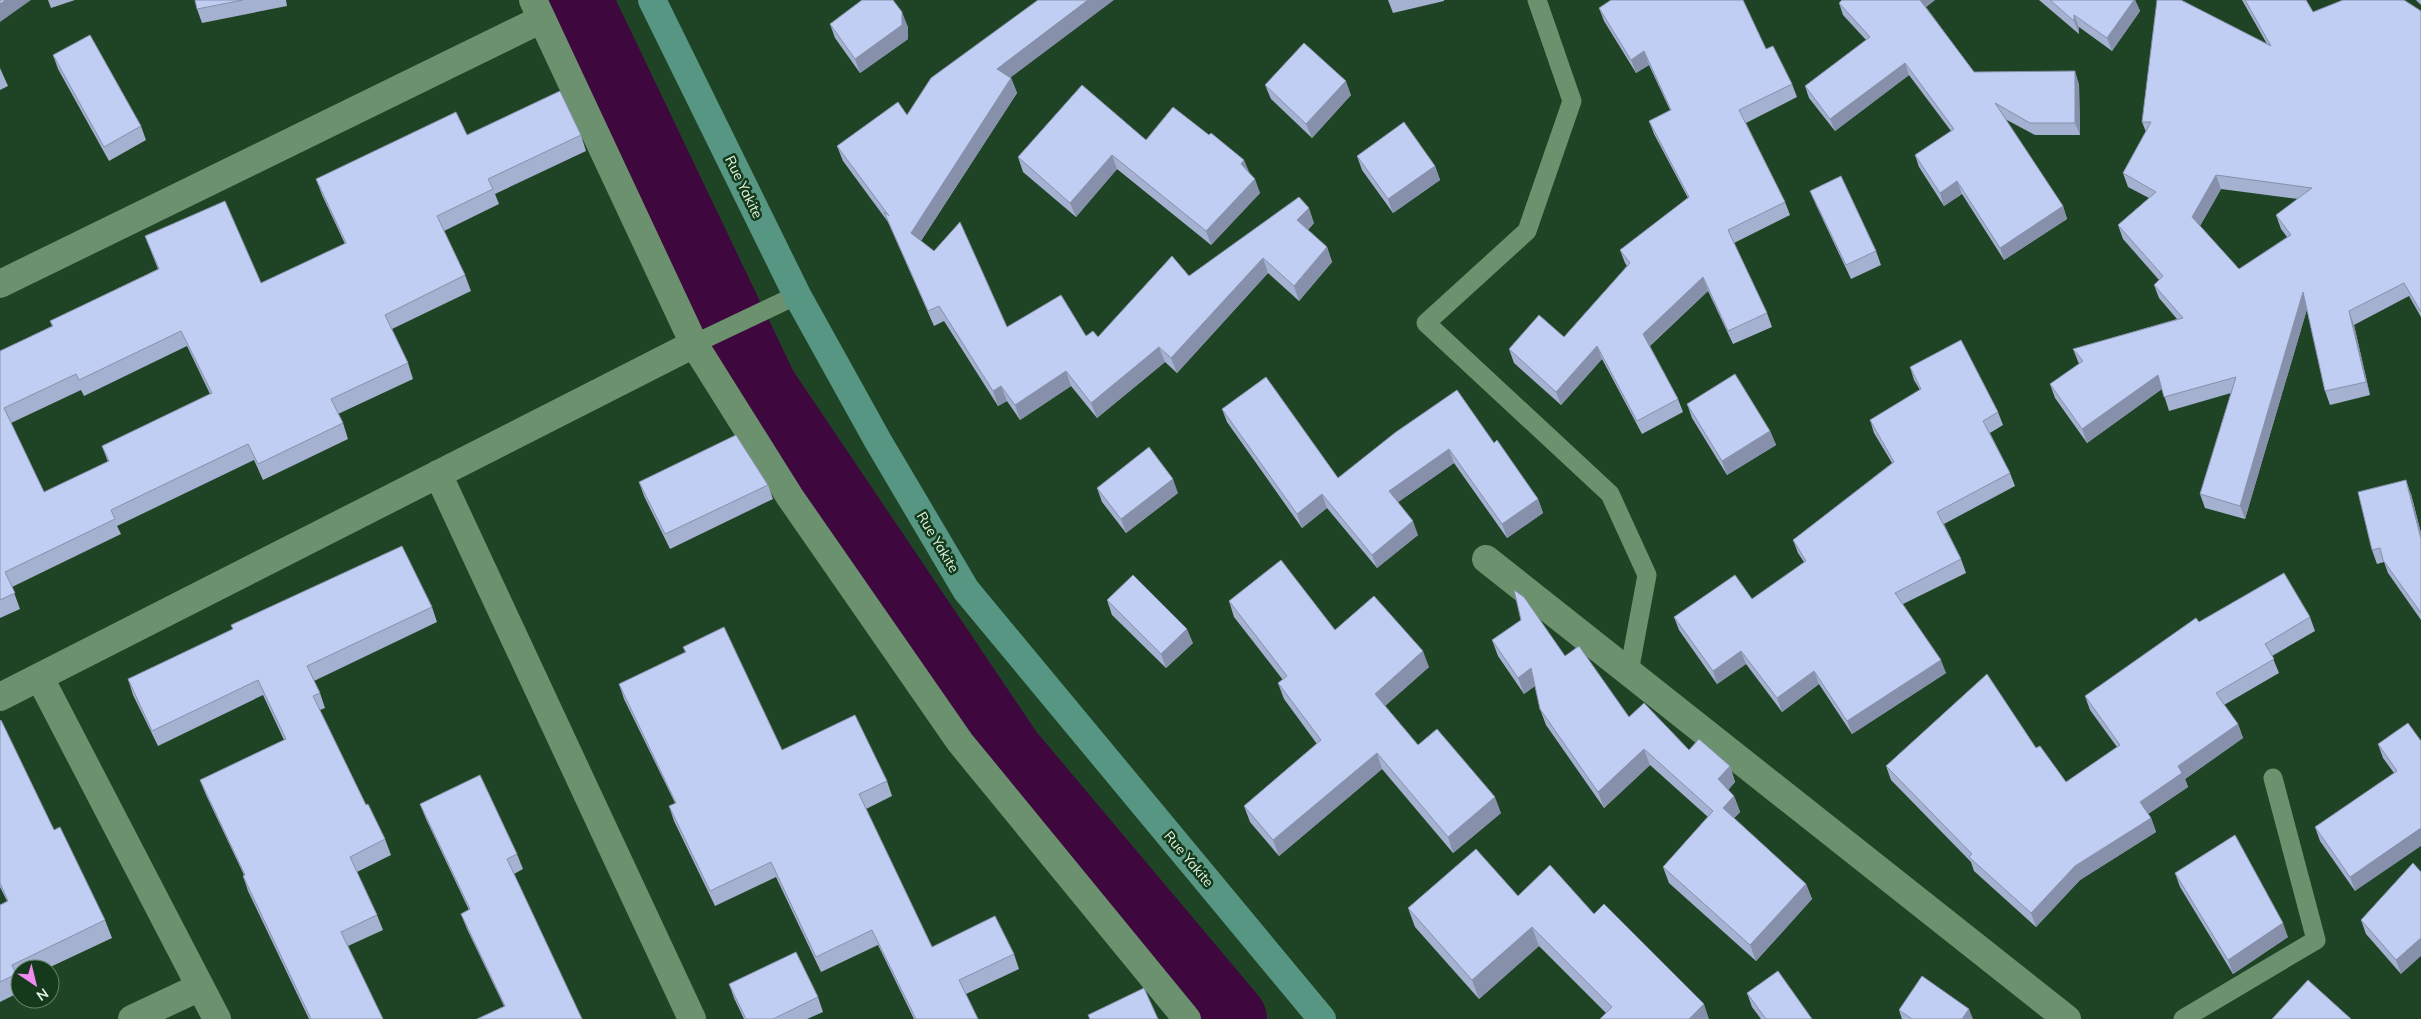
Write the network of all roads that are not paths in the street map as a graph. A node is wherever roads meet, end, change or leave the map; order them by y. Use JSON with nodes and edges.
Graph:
{"nodes":[{"id":1,"x":652,"y":0,"type":"edge"},
{"id":2,"x":1537,"y":0,"type":"edge"},
{"id":3,"x":538,"y":10,"type":"edge"},
{"id":4,"x":0,"y":284,"type":"edge"},
{"id":5,"x":797,"y":295,"type":"junction"},
{"id":6,"x":706,"y":338,"type":"junction"},
{"id":7,"x":438,"y":474,"type":"junction"},
{"id":8,"x":1486,"y":559,"type":"dead end"},
{"id":9,"x":1629,"y":672,"type":"junction"},
{"id":10,"x":40,"y":678,"type":"junction"},
{"id":11,"x":0,"y":697,"type":"edge"},
{"id":12,"x":2273,"y":778,"type":"dead end"},
{"id":13,"x":200,"y":986,"type":"junction"},
{"id":14,"x":132,"y":1019,"type":"edge"},
{"id":15,"x":217,"y":1019,"type":"edge"},
{"id":16,"x":692,"y":1019,"type":"edge"},
{"id":17,"x":1188,"y":1019,"type":"edge"},
{"id":18,"x":1322,"y":1019,"type":"edge"},
{"id":19,"x":2067,"y":1019,"type":"edge"},
{"id":20,"x":2183,"y":1019,"type":"edge"}],
"edges":[{"from":1,"to":5,"type":"main road","name":"Rue Yakite"},
{"from":2,"to":9,"type":"lane"},
{"from":3,"to":4,"type":"street"},
{"from":3,"to":6,"type":"street"},
{"from":5,"to":6,"type":"lane"},
{"from":5,"to":18,"type":"main road","name":"Rue Yakite"},
{"from":6,"to":7,"type":"street"},
{"from":6,"to":17,"type":"street"},
{"from":7,"to":10,"type":"street"},
{"from":7,"to":16,"type":"street"},
{"from":8,"to":9,"type":"street"},
{"from":9,"to":19,"type":"street"},
{"from":10,"to":11,"type":"street"},
{"from":10,"to":13,"type":"street"},
{"from":12,"to":20,"type":"lane"},
{"from":13,"to":14,"type":"street"},
{"from":13,"to":15,"type":"street"}]}
